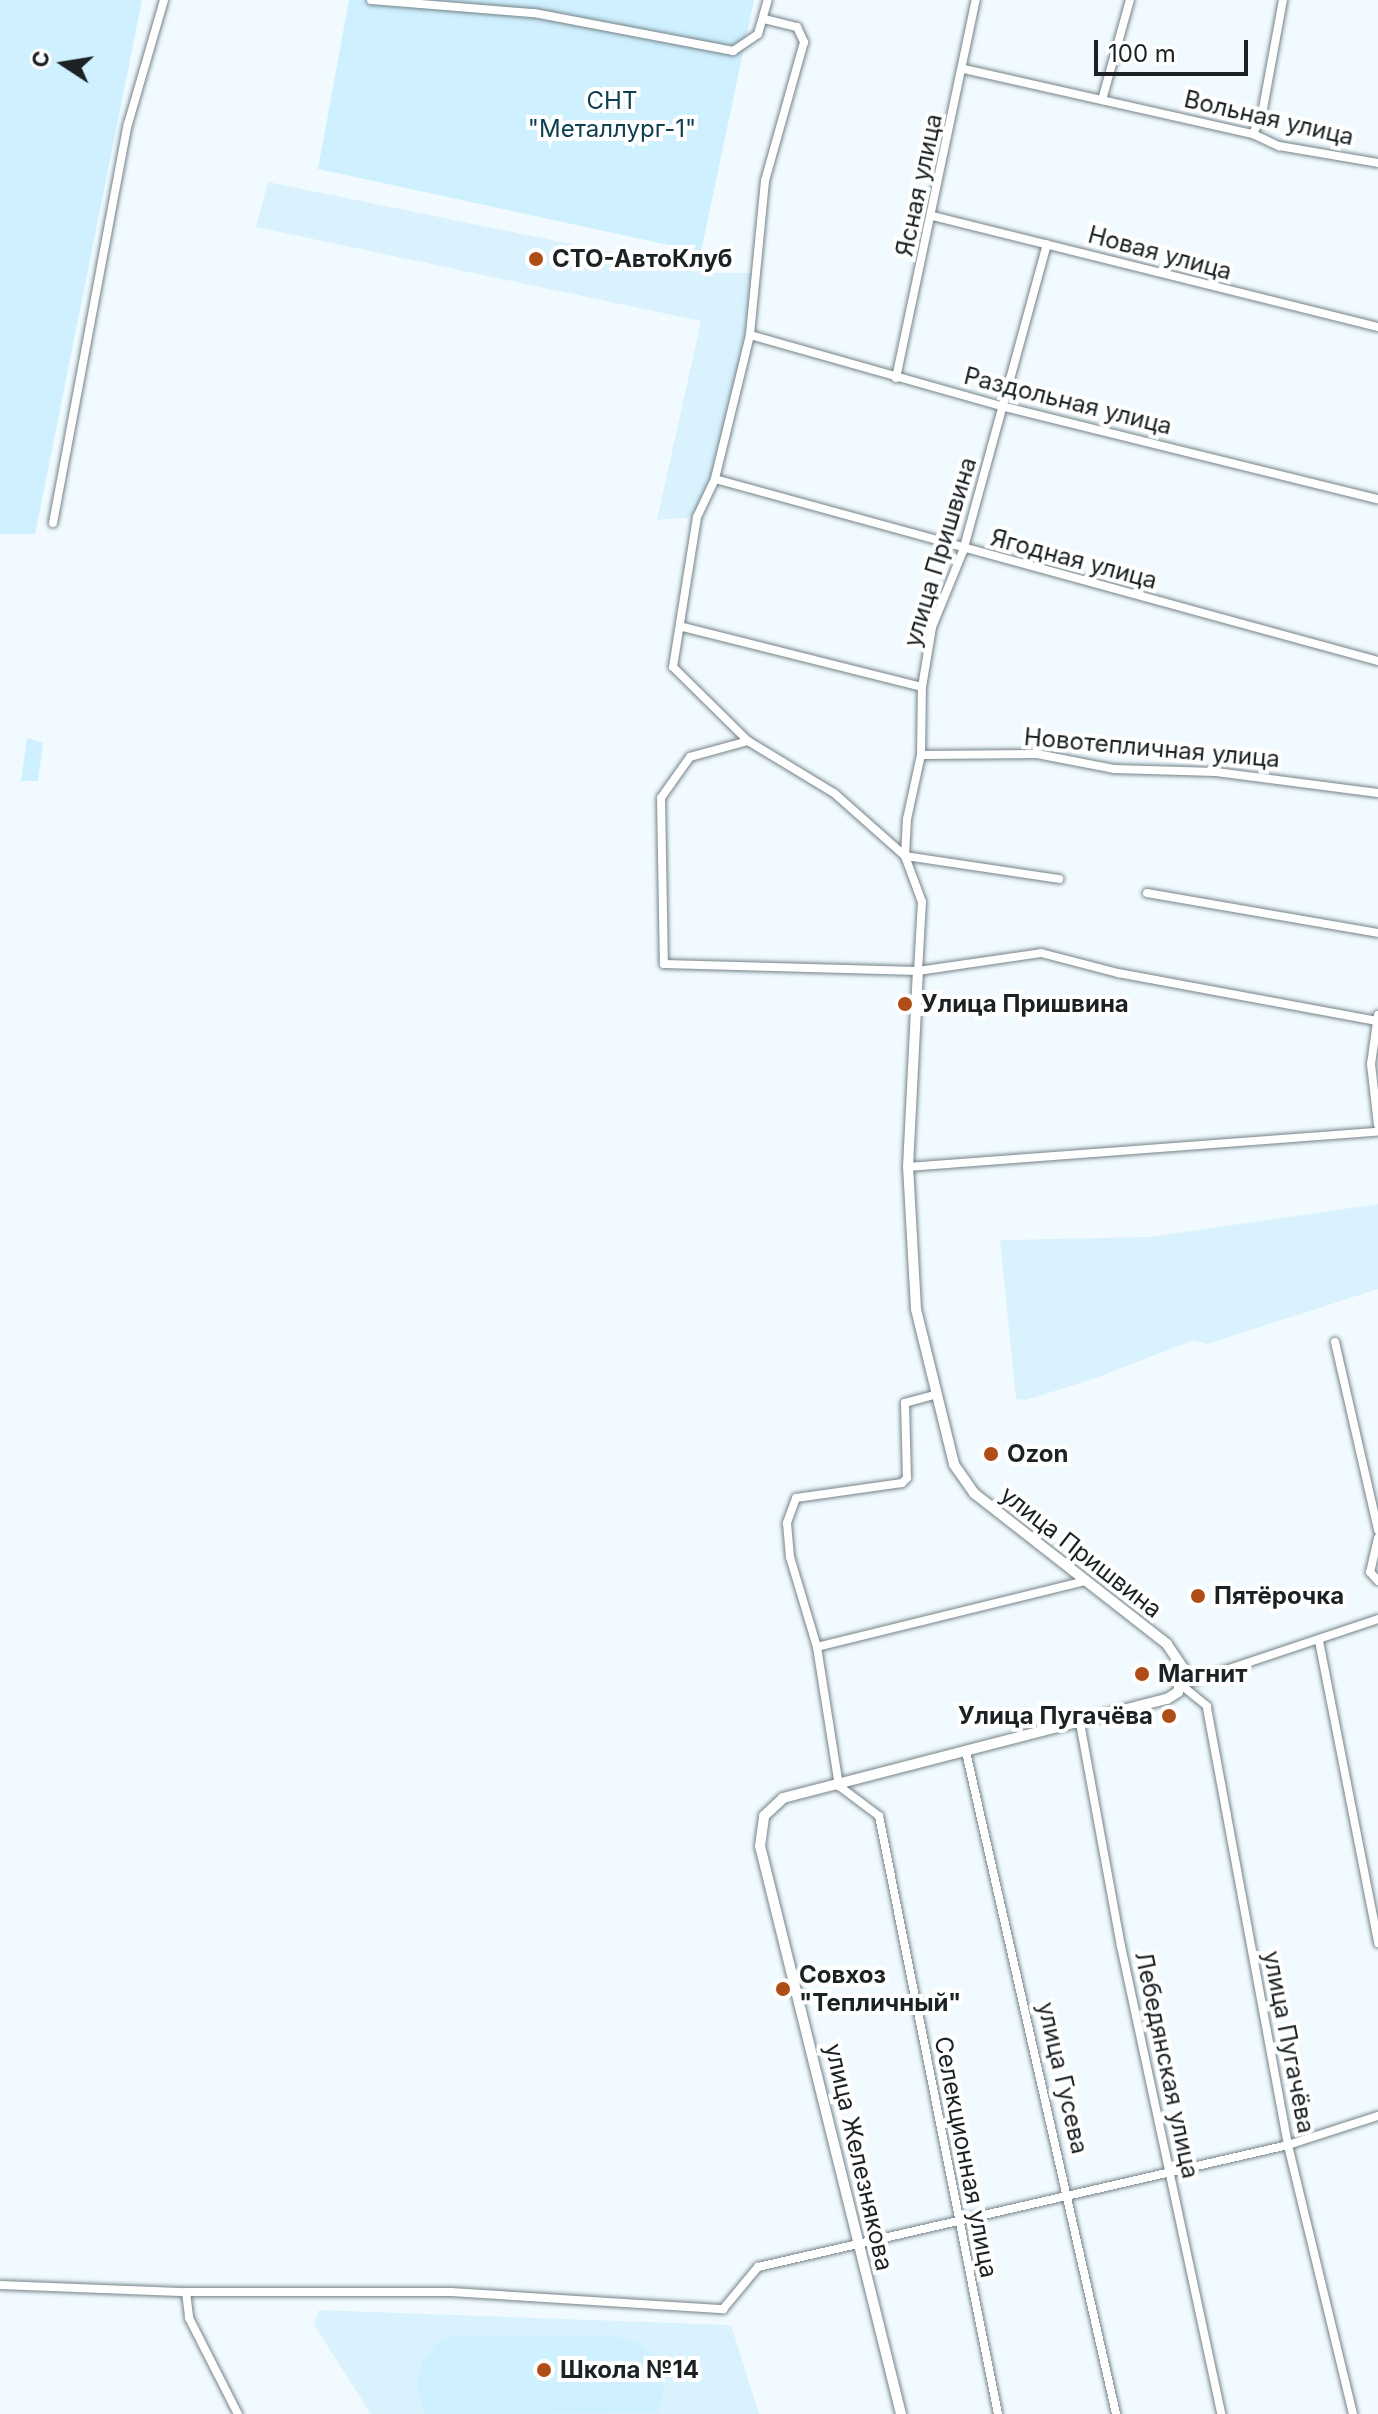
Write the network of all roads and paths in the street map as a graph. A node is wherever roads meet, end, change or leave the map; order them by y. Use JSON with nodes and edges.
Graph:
{"nodes":[{"id":1,"x":164,"y":0,"type":"edge"},
{"id":2,"x":371,"y":0,"type":"edge"},
{"id":3,"x":768,"y":0,"type":"edge"},
{"id":4,"x":976,"y":0,"type":"edge"},
{"id":5,"x":1130,"y":0,"type":"edge"},
{"id":6,"x":1283,"y":0,"type":"edge"},
{"id":7,"x":764,"y":19,"type":"junction"},
{"id":8,"x":964,"y":69,"type":"junction"},
{"id":9,"x":1102,"y":100,"type":"junction"},
{"id":10,"x":1253,"y":134,"type":"junction"},
{"id":11,"x":1378,"y":163,"type":"edge"},
{"id":12,"x":933,"y":216,"type":"junction"},
{"id":13,"x":1047,"y":244,"type":"junction"},
{"id":14,"x":1378,"y":327,"type":"edge"},
{"id":15,"x":750,"y":335,"type":"junction"},
{"id":16,"x":896,"y":378,"type":"junction"},
{"id":17,"x":1005,"y":407,"type":"junction"},
{"id":18,"x":715,"y":479,"type":"junction"},
{"id":19,"x":1378,"y":499,"type":"edge"},
{"id":20,"x":53,"y":523,"type":"dead end"},
{"id":21,"x":963,"y":551,"type":"junction"},
{"id":22,"x":683,"y":627,"type":"junction"},
{"id":23,"x":1378,"y":661,"type":"edge"},
{"id":24,"x":922,"y":687,"type":"junction"},
{"id":25,"x":748,"y":741,"type":"junction"},
{"id":26,"x":921,"y":755,"type":"junction"},
{"id":27,"x":1378,"y":793,"type":"edge"},
{"id":28,"x":905,"y":856,"type":"junction"},
{"id":29,"x":1059,"y":879,"type":"dead end"},
{"id":30,"x":1147,"y":893,"type":"dead end"},
{"id":31,"x":1378,"y":933,"type":"edge"},
{"id":32,"x":918,"y":971,"type":"junction"},
{"id":33,"x":1377,"y":1018,"type":"edge"},
{"id":34,"x":1378,"y":1125,"type":"edge"},
{"id":35,"x":1378,"y":1132,"type":"edge"},
{"id":36,"x":908,"y":1167,"type":"junction"},
{"id":37,"x":1335,"y":1342,"type":"dead end"},
{"id":38,"x":934,"y":1395,"type":"junction"},
{"id":39,"x":1378,"y":1530,"type":"edge"},
{"id":40,"x":1378,"y":1538,"type":"edge"},
{"id":41,"x":1086,"y":1581,"type":"junction"},
{"id":42,"x":1378,"y":1581,"type":"edge"},
{"id":43,"x":1378,"y":1619,"type":"edge"},
{"id":44,"x":1319,"y":1641,"type":"junction"},
{"id":45,"x":817,"y":1647,"type":"junction"},
{"id":46,"x":1181,"y":1685,"type":"junction"},
{"id":47,"x":1080,"y":1723,"type":"junction"},
{"id":48,"x":966,"y":1752,"type":"junction"},
{"id":49,"x":839,"y":1786,"type":"junction"},
{"id":50,"x":1378,"y":1943,"type":"edge"},
{"id":51,"x":1378,"y":2116,"type":"edge"},
{"id":52,"x":1288,"y":2145,"type":"junction"},
{"id":53,"x":1169,"y":2173,"type":"junction"},
{"id":54,"x":1070,"y":2195,"type":"junction"},
{"id":55,"x":957,"y":2220,"type":"junction"},
{"id":56,"x":858,"y":2241,"type":"junction"},
{"id":57,"x":0,"y":2285,"type":"edge"},
{"id":58,"x":186,"y":2292,"type":"junction"},
{"id":59,"x":238,"y":2414,"type":"edge"},
{"id":60,"x":901,"y":2414,"type":"edge"},
{"id":61,"x":998,"y":2414,"type":"edge"},
{"id":62,"x":1116,"y":2414,"type":"edge"},
{"id":63,"x":1221,"y":2414,"type":"edge"},
{"id":64,"x":1353,"y":2414,"type":"edge"}],
"edges":[{"from":1,"to":20,"type":"street"},
{"from":2,"to":7,"type":"street"},
{"from":3,"to":7,"type":"street"},
{"from":4,"to":8,"type":"street","name":"Ясная улица"},
{"from":5,"to":9,"type":"street"},
{"from":6,"to":10,"type":"street"},
{"from":7,"to":15,"type":"street"},
{"from":8,"to":9,"type":"street","name":"Вольная улица"},
{"from":8,"to":12,"type":"street","name":"Ясная улица"},
{"from":9,"to":10,"type":"street","name":"Вольная улица"},
{"from":10,"to":11,"type":"street","name":"Вольная улица"},
{"from":12,"to":13,"type":"street","name":"Новая улица"},
{"from":12,"to":16,"type":"street","name":"Ясная улица"},
{"from":13,"to":14,"type":"street","name":"Новая улица"},
{"from":13,"to":17,"type":"street","name":"улица Пришвина"},
{"from":15,"to":16,"type":"street","name":"Раздольная улица"},
{"from":15,"to":18,"type":"street"},
{"from":16,"to":17,"type":"street","name":"Раздольная улица"},
{"from":17,"to":19,"type":"street","name":"Раздольная улица"},
{"from":17,"to":21,"type":"street","name":"улица Пришвина"},
{"from":18,"to":21,"type":"street","name":"Ягодная улица"},
{"from":18,"to":22,"type":"street"},
{"from":21,"to":23,"type":"street","name":"Ягодная улица"},
{"from":21,"to":24,"type":"street","name":"улица Пришвина"},
{"from":22,"to":24,"type":"street"},
{"from":22,"to":25,"type":"street"},
{"from":24,"to":26,"type":"street","name":"улица Пришвина"},
{"from":25,"to":28,"type":"street"},
{"from":25,"to":32,"type":"street"},
{"from":26,"to":27,"type":"street","name":"Новотепличная улица"},
{"from":26,"to":28,"type":"street","name":"улица Пришвина"},
{"from":28,"to":29,"type":"street"},
{"from":28,"to":32,"type":"street","name":"улица Пришвина"},
{"from":30,"to":31,"type":"street"},
{"from":32,"to":33,"type":"street"},
{"from":32,"to":36,"type":"street","name":"улица Пришвина"},
{"from":33,"to":34,"type":"street"},
{"from":35,"to":36,"type":"street"},
{"from":36,"to":38,"type":"street","name":"улица Пришвина"},
{"from":37,"to":39,"type":"street"},
{"from":38,"to":41,"type":"street","name":"улица Пришвина"},
{"from":38,"to":45,"type":"street"},
{"from":40,"to":42,"type":"street"},
{"from":41,"to":45,"type":"street"},
{"from":41,"to":46,"type":"street","name":"улица Пришвина"},
{"from":43,"to":44,"type":"street"},
{"from":44,"to":46,"type":"street"},
{"from":44,"to":50,"type":"street"},
{"from":45,"to":49,"type":"street"},
{"from":46,"to":47,"type":"street"},
{"from":46,"to":52,"type":"street","name":"улица Пугачёва"},
{"from":47,"to":48,"type":"street"},
{"from":47,"to":53,"type":"street","name":"Лебедянская улица"},
{"from":48,"to":49,"type":"street"},
{"from":48,"to":54,"type":"street","name":"улица Гусева"},
{"from":49,"to":55,"type":"street","name":"Селекционная улица"},
{"from":49,"to":56,"type":"street","name":"улица Железнякова"},
{"from":51,"to":52,"type":"street"},
{"from":52,"to":53,"type":"street"},
{"from":52,"to":64,"type":"street","name":"улица Пугачёва"},
{"from":53,"to":54,"type":"street"},
{"from":53,"to":63,"type":"street","name":"Лебедянская улица"},
{"from":54,"to":55,"type":"street"},
{"from":54,"to":62,"type":"street","name":"улица Гусева"},
{"from":55,"to":56,"type":"street"},
{"from":55,"to":61,"type":"street","name":"Селекционная улица"},
{"from":56,"to":58,"type":"street"},
{"from":56,"to":60,"type":"street","name":"улица Железнякова"},
{"from":57,"to":58,"type":"street"},
{"from":58,"to":59,"type":"street"}]}
